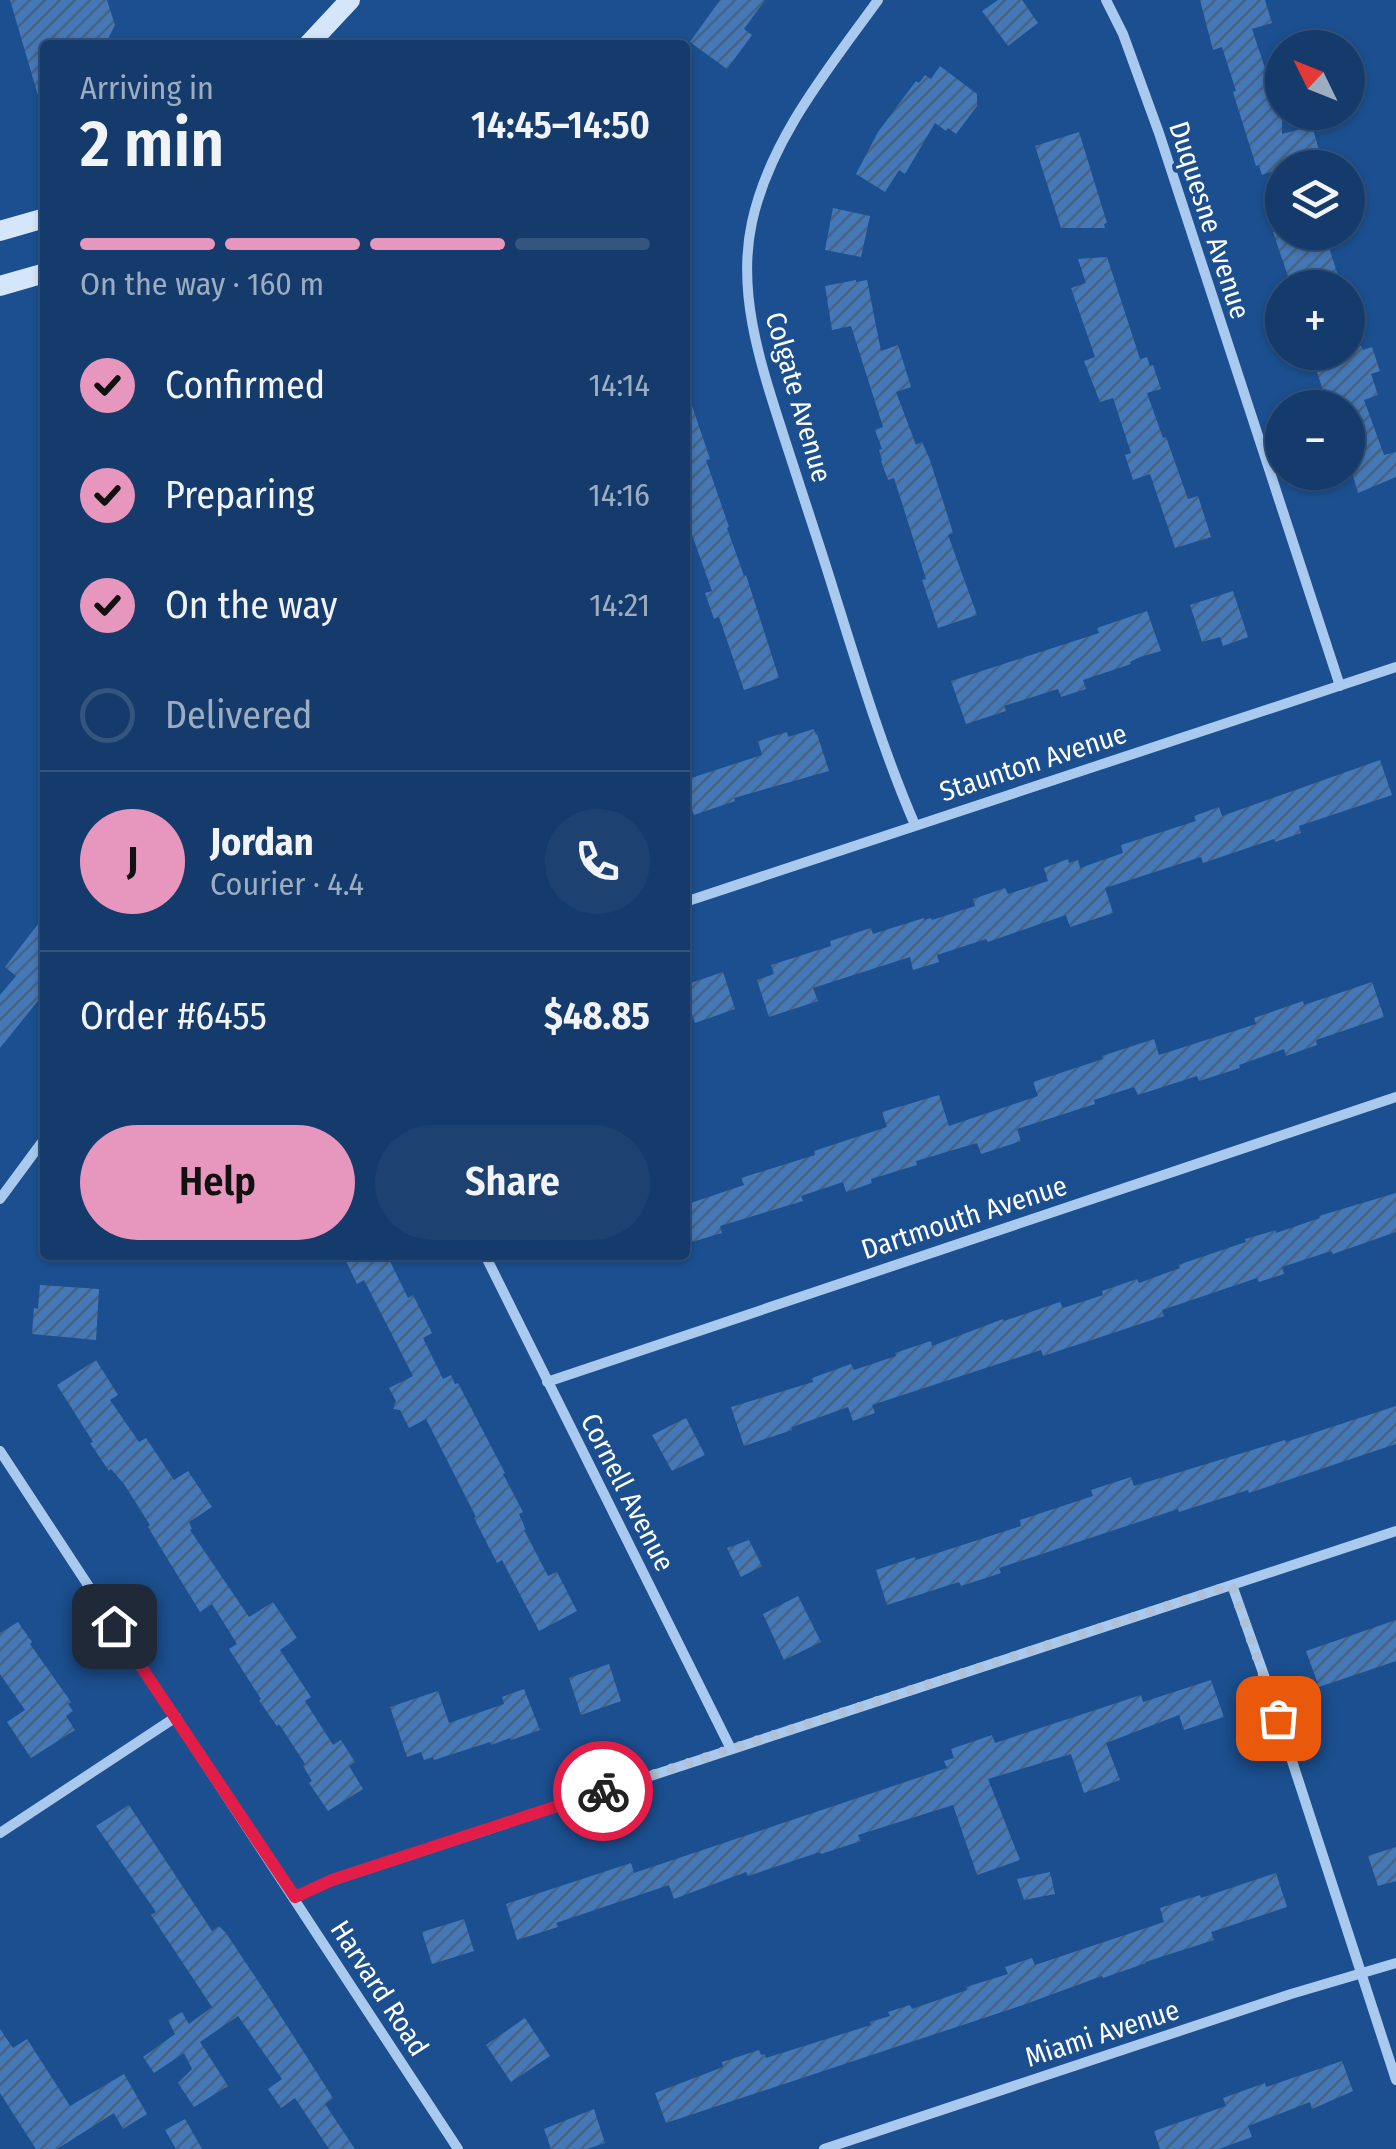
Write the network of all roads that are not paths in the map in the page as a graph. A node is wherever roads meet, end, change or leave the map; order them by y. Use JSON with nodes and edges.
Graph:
{"nodes":[{"id":1,"x":350,"y":0,"type":"edge"},
{"id":2,"x":878,"y":0,"type":"edge"},
{"id":3,"x":1106,"y":0,"type":"edge"},
{"id":4,"x":313,"y":40,"type":"edge"},
{"id":5,"x":40,"y":219,"type":"edge"},
{"id":6,"x":0,"y":231,"type":"edge"},
{"id":7,"x":40,"y":274,"type":"edge"},
{"id":8,"x":0,"y":286,"type":"edge"},
{"id":9,"x":1396,"y":667,"type":"edge"},
{"id":10,"x":1340,"y":686,"type":"junction"},
{"id":11,"x":915,"y":824,"type":"junction"},
{"id":12,"x":690,"y":900,"type":"edge"},
{"id":13,"x":1396,"y":1097,"type":"edge"},
{"id":14,"x":40,"y":1145,"type":"edge"},
{"id":15,"x":0,"y":1199,"type":"edge"},
{"id":16,"x":487,"y":1260,"type":"edge"},
{"id":17,"x":547,"y":1382,"type":"junction"},
{"id":18,"x":0,"y":1451,"type":"edge"},
{"id":19,"x":1396,"y":1531,"type":"edge"},
{"id":20,"x":1232,"y":1585,"type":"junction"},
{"id":21,"x":176,"y":1717,"type":"junction"},
{"id":22,"x":731,"y":1749,"type":"junction"},
{"id":23,"x":0,"y":1834,"type":"edge"},
{"id":24,"x":295,"y":1897,"type":"junction"},
{"id":25,"x":1396,"y":1963,"type":"edge"},
{"id":26,"x":1361,"y":1973,"type":"junction"},
{"id":27,"x":1396,"y":2080,"type":"edge"},
{"id":28,"x":458,"y":2149,"type":"edge"},
{"id":29,"x":824,"y":2149,"type":"edge"}],
"edges":[{"from":1,"to":4,"type":"main road"},
{"from":2,"to":11,"type":"street","name":"Colgate Avenue"},
{"from":3,"to":10,"type":"street","name":"Duquesne Avenue"},
{"from":5,"to":6,"type":"main road"},
{"from":7,"to":8,"type":"main road"},
{"from":9,"to":10,"type":"street","name":"Staunton Avenue"},
{"from":10,"to":11,"type":"street","name":"Staunton Avenue"},
{"from":11,"to":12,"type":"street","name":"Staunton Avenue"},
{"from":13,"to":17,"type":"street","name":"Dartmouth Avenue"},
{"from":14,"to":15,"type":"street"},
{"from":16,"to":17,"type":"street","name":"Cornell Avenue"},
{"from":17,"to":22,"type":"street","name":"Cornell Avenue"},
{"from":18,"to":21,"type":"street","name":"Harvard Road"},
{"from":19,"to":20,"type":"street"},
{"from":20,"to":22,"type":"street"},
{"from":20,"to":26,"type":"street"},
{"from":21,"to":23,"type":"street"},
{"from":21,"to":24,"type":"street","name":"Harvard Road"},
{"from":22,"to":24,"type":"street"},
{"from":24,"to":28,"type":"street","name":"Harvard Road"},
{"from":25,"to":26,"type":"street","name":"Miami Avenue"},
{"from":26,"to":27,"type":"street"},
{"from":26,"to":29,"type":"street","name":"Miami Avenue"}]}
